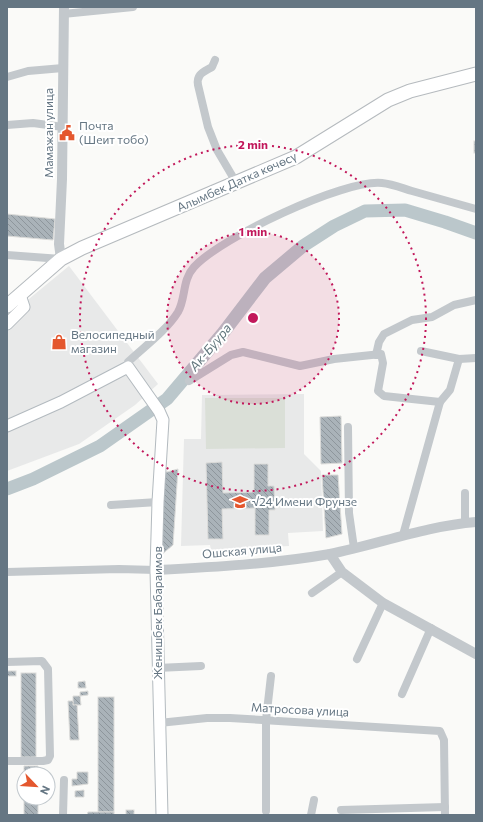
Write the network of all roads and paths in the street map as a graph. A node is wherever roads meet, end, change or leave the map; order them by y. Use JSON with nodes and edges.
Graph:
{"nodes":[{"id":1,"x":133,"y":7,"type":"edge"},
{"id":2,"x":64,"y":11,"type":"edge"},
{"id":3,"x":215,"y":60,"type":"dead end"},
{"id":4,"x":63,"y":68,"type":"junction"},
{"id":5,"x":476,"y":74,"type":"edge"},
{"id":6,"x":7,"y":77,"type":"edge"},
{"id":7,"x":7,"y":125,"type":"edge"},
{"id":8,"x":64,"y":127,"type":"junction"},
{"id":9,"x":237,"y":184,"type":"junction"},
{"id":10,"x":476,"y":209,"type":"edge"},
{"id":11,"x":7,"y":255,"type":"edge"},
{"id":12,"x":61,"y":259,"type":"junction"},
{"id":13,"x":20,"y":296,"type":"junction"},
{"id":14,"x":476,"y":300,"type":"edge"},
{"id":15,"x":7,"y":306,"type":"edge"},
{"id":16,"x":7,"y":324,"type":"edge"},
{"id":17,"x":421,"y":351,"type":"dead end"},
{"id":18,"x":376,"y":355,"type":"junction"},
{"id":19,"x":476,"y":358,"type":"edge"},
{"id":20,"x":459,"y":359,"type":"junction"},
{"id":21,"x":128,"y":368,"type":"junction"},
{"id":22,"x":190,"y":381,"type":"dead end"},
{"id":23,"x":440,"y":402,"type":"junction"},
{"id":24,"x":7,"y":426,"type":"edge"},
{"id":25,"x":348,"y":427,"type":"dead end"},
{"id":26,"x":465,"y":493,"type":"dead end"},
{"id":27,"x":158,"y":502,"type":"junction"},
{"id":28,"x":111,"y":505,"type":"dead end"},
{"id":29,"x":476,"y":522,"type":"edge"},
{"id":30,"x":465,"y":523,"type":"junction"},
{"id":31,"x":403,"y":535,"type":"junction"},
{"id":32,"x":354,"y":548,"type":"junction"},
{"id":33,"x":330,"y":554,"type":"junction"},
{"id":34,"x":156,"y":570,"type":"junction"},
{"id":35,"x":7,"y":572,"type":"edge"},
{"id":36,"x":342,"y":572,"type":"junction"},
{"id":37,"x":312,"y":593,"type":"dead end"},
{"id":38,"x":383,"y":602,"type":"junction"},
{"id":39,"x":431,"y":628,"type":"junction"},
{"id":40,"x":476,"y":654,"type":"edge"},
{"id":41,"x":357,"y":658,"type":"dead end"},
{"id":42,"x":7,"y":662,"type":"edge"},
{"id":43,"x":201,"y":666,"type":"dead end"},
{"id":44,"x":158,"y":668,"type":"junction"},
{"id":45,"x":271,"y":676,"type":"dead end"},
{"id":46,"x":402,"y":694,"type":"dead end"},
{"id":47,"x":266,"y":720,"type":"junction"},
{"id":48,"x":159,"y":723,"type":"junction"},
{"id":49,"x":7,"y":761,"type":"edge"},
{"id":50,"x":64,"y":780,"type":"dead end"},
{"id":51,"x":314,"y":800,"type":"dead end"},
{"id":52,"x":341,"y":810,"type":"dead end"},
{"id":53,"x":266,"y":811,"type":"dead end"},
{"id":54,"x":445,"y":811,"type":"edge"},
{"id":55,"x":63,"y":815,"type":"edge"},
{"id":56,"x":162,"y":815,"type":"edge"},
{"id":57,"x":311,"y":815,"type":"edge"}],
"edges":[{"from":1,"to":2,"type":"street"},
{"from":2,"to":4,"type":"street","name":"Мамажан улица"},
{"from":3,"to":9,"type":"street"},
{"from":4,"to":6,"type":"street"},
{"from":4,"to":8,"type":"street","name":"Мамажан улица"},
{"from":5,"to":9,"type":"main road","name":"Алымбек Датка көчөсү"},
{"from":7,"to":8,"type":"street"},
{"from":8,"to":12,"type":"street","name":"Мамажан улица"},
{"from":9,"to":12,"type":"main road","name":"Алымбек Датка көчөсү"},
{"from":10,"to":21,"type":"street"},
{"from":11,"to":12,"type":"street"},
{"from":12,"to":13,"type":"main road","name":"Алымбек Датка көчөсү"},
{"from":13,"to":15,"type":"main road","name":"Алымбек Датка көчөсү"},
{"from":13,"to":16,"type":"main road"},
{"from":14,"to":18,"type":"street"},
{"from":17,"to":20,"type":"street"},
{"from":18,"to":22,"type":"street"},
{"from":18,"to":23,"type":"street"},
{"from":19,"to":20,"type":"street"},
{"from":20,"to":23,"type":"street"},
{"from":21,"to":24,"type":"main road"},
{"from":21,"to":27,"type":"main road","name":"Женишбек Бабараимов"},
{"from":23,"to":31,"type":"street"},
{"from":25,"to":32,"type":"street"},
{"from":26,"to":30,"type":"street"},
{"from":27,"to":28,"type":"street"},
{"from":27,"to":34,"type":"main road","name":"Женишбек Бабараимов"},
{"from":29,"to":30,"type":"street","name":"Ошская улица"},
{"from":30,"to":31,"type":"street","name":"Ошская улица"},
{"from":31,"to":32,"type":"street","name":"Ошская улица"},
{"from":32,"to":33,"type":"street","name":"Ошская улица"},
{"from":33,"to":34,"type":"street","name":"Ошская улица"},
{"from":33,"to":36,"type":"street"},
{"from":34,"to":35,"type":"street","name":"Ошская улица"},
{"from":34,"to":44,"type":"main road","name":"Женишбек Бабараимов"},
{"from":36,"to":37,"type":"street"},
{"from":36,"to":38,"type":"street"},
{"from":38,"to":39,"type":"street"},
{"from":38,"to":41,"type":"street"},
{"from":39,"to":40,"type":"street"},
{"from":39,"to":46,"type":"street"},
{"from":42,"to":49,"type":"street"},
{"from":43,"to":44,"type":"street"},
{"from":44,"to":48,"type":"main road","name":"Женишбек Бабараимов"},
{"from":45,"to":47,"type":"street"},
{"from":47,"to":48,"type":"street","name":"Матросова улица"},
{"from":47,"to":53,"type":"street"},
{"from":47,"to":54,"type":"street","name":"Матросова улица"},
{"from":48,"to":56,"type":"main road","name":"Женишбек Бабараимов"},
{"from":50,"to":55,"type":"street"},
{"from":51,"to":57,"type":"street"},
{"from":52,"to":54,"type":"street"}]}
